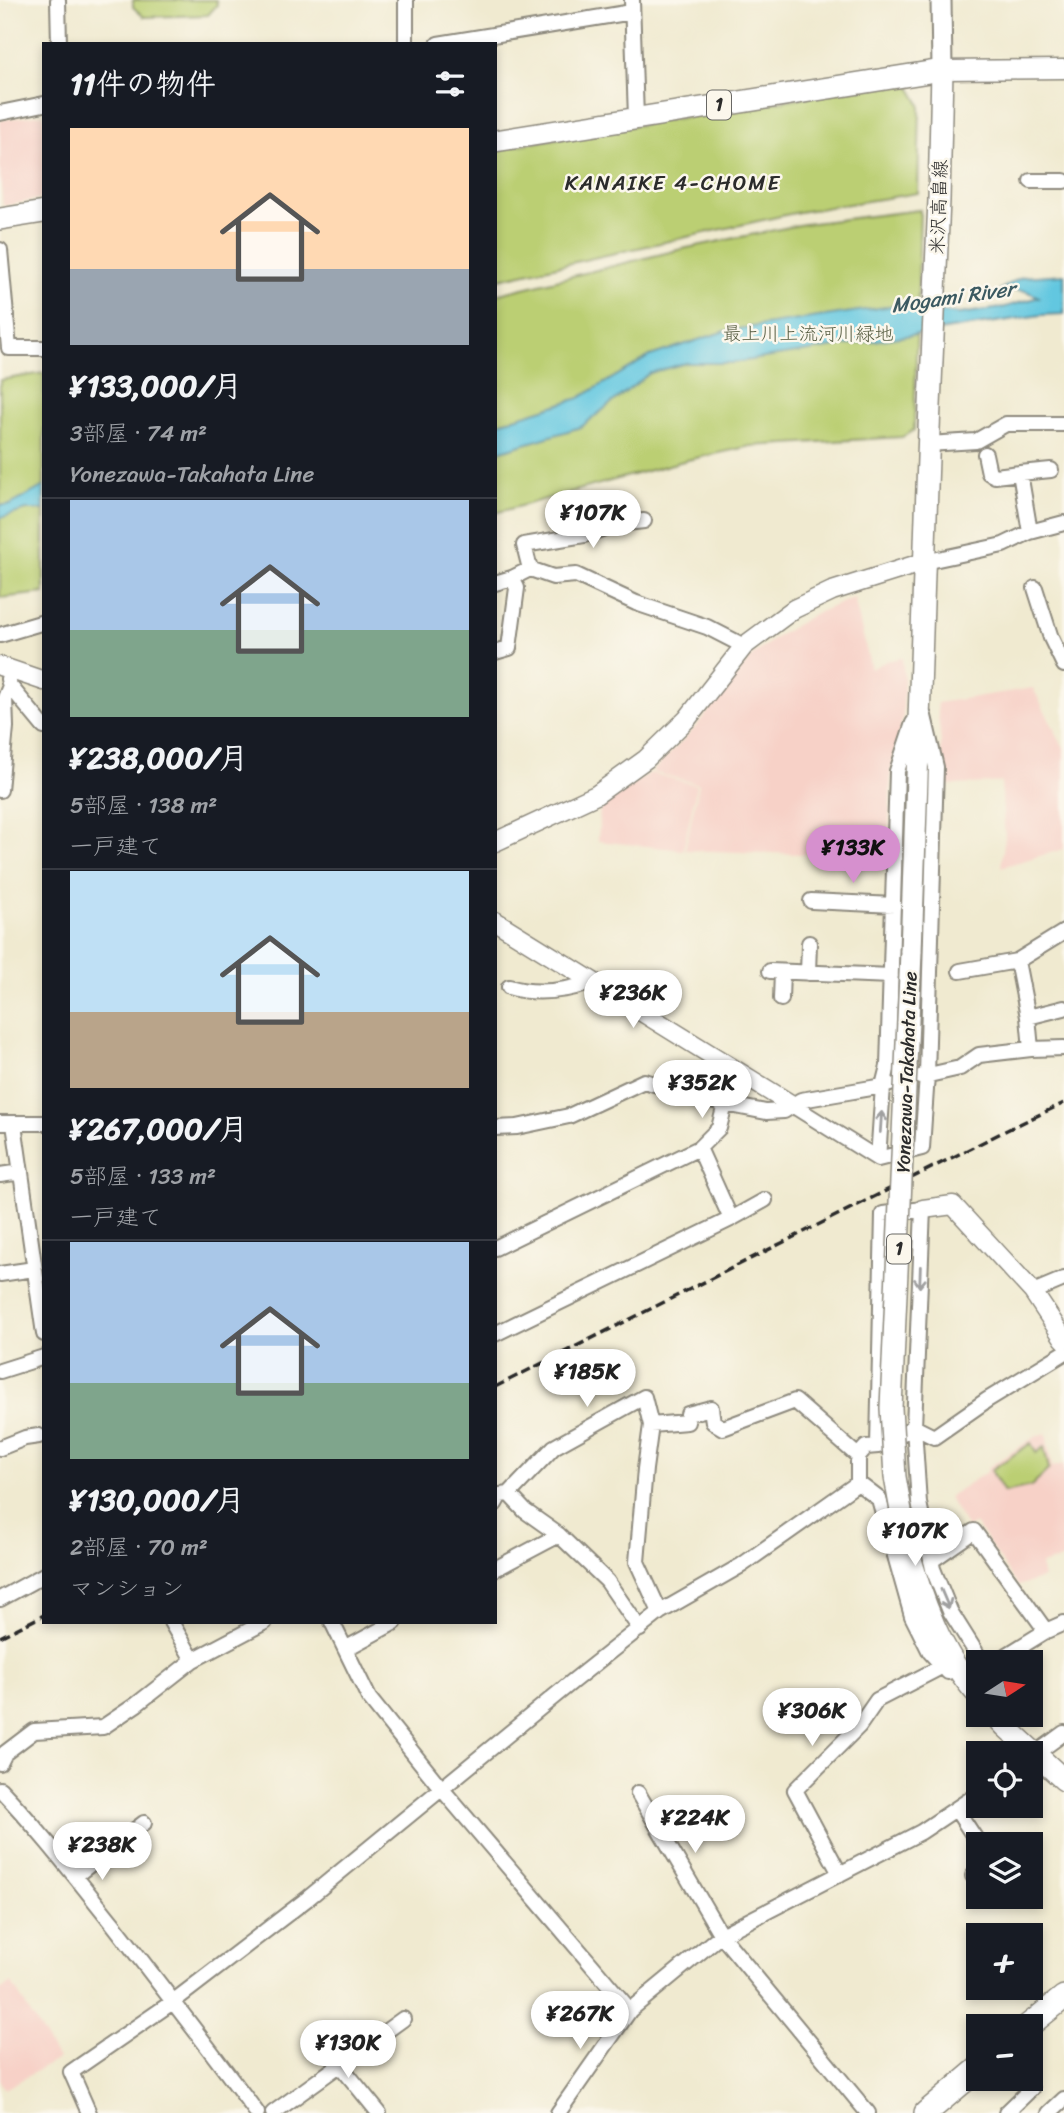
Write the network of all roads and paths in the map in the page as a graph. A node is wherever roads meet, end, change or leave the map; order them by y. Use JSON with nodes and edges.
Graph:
{"nodes":[{"id":1,"x":58,"y":0,"type":"edge"},
{"id":2,"x":405,"y":0,"type":"edge"},
{"id":3,"x":941,"y":0,"type":"edge"},
{"id":4,"x":632,"y":6,"type":"edge"},
{"id":5,"x":60,"y":42,"type":"edge"},
{"id":6,"x":406,"y":42,"type":"edge"},
{"id":7,"x":448,"y":42,"type":"edge"},
{"id":8,"x":1064,"y":69,"type":"edge"},
{"id":9,"x":942,"y":70,"type":"junction"},
{"id":10,"x":42,"y":104,"type":"edge"},
{"id":11,"x":0,"y":113,"type":"edge"},
{"id":12,"x":636,"y":118,"type":"junction"},
{"id":13,"x":497,"y":141,"type":"edge"},
{"id":14,"x":1031,"y":181,"type":"dead end"},
{"id":15,"x":1064,"y":181,"type":"edge"},
{"id":16,"x":42,"y":212,"type":"edge"},
{"id":17,"x":0,"y":219,"type":"edge"},
{"id":18,"x":0,"y":250,"type":"edge"},
{"id":19,"x":42,"y":348,"type":"edge"},
{"id":20,"x":5,"y":350,"type":"edge"},
{"id":21,"x":1064,"y":424,"type":"edge"},
{"id":22,"x":928,"y":437,"type":"junction"},
{"id":23,"x":985,"y":454,"type":"dead end"},
{"id":24,"x":1051,"y":470,"type":"dead end"},
{"id":25,"x":1020,"y":473,"type":"junction"},
{"id":26,"x":644,"y":521,"type":"dead end"},
{"id":27,"x":1064,"y":523,"type":"edge"},
{"id":28,"x":1030,"y":532,"type":"junction"},
{"id":29,"x":925,"y":562,"type":"junction"},
{"id":30,"x":530,"y":569,"type":"junction"},
{"id":31,"x":512,"y":578,"type":"junction"},
{"id":32,"x":497,"y":582,"type":"edge"},
{"id":33,"x":1035,"y":588,"type":"dead end"},
{"id":34,"x":42,"y":623,"type":"edge"},
{"id":35,"x":0,"y":635,"type":"edge"},
{"id":36,"x":744,"y":646,"type":"junction"},
{"id":37,"x":497,"y":651,"type":"edge"},
{"id":38,"x":1064,"y":665,"type":"edge"},
{"id":39,"x":2,"y":667,"type":"edge"},
{"id":40,"x":42,"y":680,"type":"edge"},
{"id":41,"x":10,"y":686,"type":"junction"},
{"id":42,"x":920,"y":702,"type":"junction"},
{"id":43,"x":42,"y":725,"type":"edge"},
{"id":44,"x":0,"y":790,"type":"edge"},
{"id":45,"x":497,"y":841,"type":"edge"},
{"id":46,"x":811,"y":901,"type":"dead end"},
{"id":47,"x":894,"y":905,"type":"junction"},
{"id":48,"x":497,"y":922,"type":"edge"},
{"id":49,"x":1064,"y":932,"type":"edge"},
{"id":50,"x":809,"y":943,"type":"dead end"},
{"id":51,"x":1017,"y":961,"type":"junction"},
{"id":52,"x":960,"y":971,"type":"dead end"},
{"id":53,"x":808,"y":973,"type":"junction"},
{"id":54,"x":891,"y":976,"type":"junction"},
{"id":55,"x":594,"y":982,"type":"junction"},
{"id":56,"x":509,"y":987,"type":"dead end"},
{"id":57,"x":781,"y":999,"type":"dead end"},
{"id":58,"x":1064,"y":1008,"type":"edge"},
{"id":59,"x":1028,"y":1017,"type":"junction"},
{"id":60,"x":1064,"y":1048,"type":"edge"},
{"id":61,"x":1031,"y":1049,"type":"junction"},
{"id":62,"x":926,"y":1075,"type":"junction"},
{"id":63,"x":883,"y":1086,"type":"junction"},
{"id":64,"x":725,"y":1104,"type":"junction"},
{"id":65,"x":792,"y":1105,"type":"junction"},
{"id":66,"x":42,"y":1123,"type":"edge"},
{"id":67,"x":7,"y":1124,"type":"edge"},
{"id":68,"x":497,"y":1128,"type":"edge"},
{"id":69,"x":699,"y":1148,"type":"junction"},
{"id":70,"x":878,"y":1159,"type":"junction"},
{"id":71,"x":21,"y":1172,"type":"junction"},
{"id":72,"x":0,"y":1175,"type":"edge"},
{"id":73,"x":765,"y":1200,"type":"dead end"},
{"id":74,"x":923,"y":1209,"type":"junction"},
{"id":75,"x":731,"y":1219,"type":"junction"},
{"id":76,"x":497,"y":1247,"type":"edge"},
{"id":77,"x":34,"y":1269,"type":"junction"},
{"id":78,"x":0,"y":1274,"type":"edge"},
{"id":79,"x":1064,"y":1279,"type":"edge"},
{"id":80,"x":1033,"y":1292,"type":"junction"},
{"id":81,"x":42,"y":1321,"type":"edge"},
{"id":82,"x":497,"y":1333,"type":"edge"},
{"id":83,"x":1064,"y":1339,"type":"edge"},
{"id":84,"x":1064,"y":1353,"type":"edge"},
{"id":85,"x":42,"y":1358,"type":"edge"},
{"id":86,"x":0,"y":1371,"type":"edge"},
{"id":87,"x":651,"y":1425,"type":"junction"},
{"id":88,"x":914,"y":1427,"type":"junction"},
{"id":89,"x":39,"y":1436,"type":"dead end"},
{"id":90,"x":878,"y":1446,"type":"junction"},
{"id":91,"x":0,"y":1448,"type":"edge"},
{"id":92,"x":858,"y":1456,"type":"junction"},
{"id":93,"x":858,"y":1483,"type":"junction"},
{"id":94,"x":500,"y":1495,"type":"edge"},
{"id":95,"x":559,"y":1535,"type":"junction"},
{"id":96,"x":931,"y":1561,"type":"junction"},
{"id":97,"x":497,"y":1568,"type":"edge"},
{"id":98,"x":42,"y":1576,"type":"edge"},
{"id":99,"x":0,"y":1599,"type":"edge"},
{"id":100,"x":660,"y":1612,"type":"junction"},
{"id":101,"x":1064,"y":1623,"type":"edge"},
{"id":102,"x":172,"y":1624,"type":"edge"},
{"id":103,"x":261,"y":1624,"type":"edge"},
{"id":104,"x":333,"y":1624,"type":"edge"},
{"id":105,"x":391,"y":1624,"type":"edge"},
{"id":106,"x":640,"y":1629,"type":"junction"},
{"id":107,"x":1046,"y":1631,"type":"junction"},
{"id":108,"x":345,"y":1649,"type":"junction"},
{"id":109,"x":974,"y":1650,"type":"edge"},
{"id":110,"x":1015,"y":1650,"type":"edge"},
{"id":111,"x":193,"y":1660,"type":"junction"},
{"id":112,"x":943,"y":1667,"type":"junction"},
{"id":113,"x":966,"y":1680,"type":"edge"},
{"id":114,"x":966,"y":1685,"type":"edge"},
{"id":115,"x":1006,"y":1727,"type":"edge"},
{"id":116,"x":1064,"y":1733,"type":"edge"},
{"id":117,"x":1019,"y":1741,"type":"edge"},
{"id":118,"x":1043,"y":1749,"type":"edge"},
{"id":119,"x":0,"y":1763,"type":"edge"},
{"id":120,"x":1043,"y":1764,"type":"edge"},
{"id":121,"x":1064,"y":1780,"type":"edge"},
{"id":122,"x":441,"y":1788,"type":"junction"},
{"id":123,"x":0,"y":1789,"type":"edge"},
{"id":124,"x":638,"y":1793,"type":"dead end"},
{"id":125,"x":966,"y":1802,"type":"edge"},
{"id":126,"x":956,"y":1809,"type":"junction"},
{"id":127,"x":144,"y":1823,"type":"dead end"},
{"id":128,"x":971,"y":1832,"type":"edge"},
{"id":129,"x":840,"y":1874,"type":"junction"},
{"id":130,"x":75,"y":1876,"type":"junction"},
{"id":131,"x":721,"y":1935,"type":"junction"},
{"id":132,"x":1064,"y":1997,"type":"edge"},
{"id":133,"x":174,"y":2001,"type":"junction"},
{"id":134,"x":630,"y":2010,"type":"junction"},
{"id":135,"x":1043,"y":2014,"type":"edge"},
{"id":136,"x":403,"y":2019,"type":"dead end"},
{"id":137,"x":340,"y":2065,"type":"junction"},
{"id":138,"x":966,"y":2079,"type":"edge"},
{"id":139,"x":1029,"y":2091,"type":"edge"},
{"id":140,"x":1064,"y":2099,"type":"edge"},
{"id":141,"x":89,"y":2113,"type":"edge"},
{"id":142,"x":257,"y":2113,"type":"edge"},
{"id":143,"x":273,"y":2113,"type":"edge"},
{"id":144,"x":379,"y":2113,"type":"edge"},
{"id":145,"x":558,"y":2113,"type":"edge"},
{"id":146,"x":868,"y":2113,"type":"edge"},
{"id":147,"x":926,"y":2113,"type":"edge"},
{"id":148,"x":1006,"y":2113,"type":"edge"},
{"id":149,"x":1048,"y":2113,"type":"edge"}],
"edges":[{"from":1,"to":5,"type":"street"},
{"from":2,"to":6,"type":"street"},
{"from":3,"to":9,"type":"main road"},
{"from":4,"to":7,"type":"street"},
{"from":4,"to":12,"type":"street"},
{"from":8,"to":9,"type":"street"},
{"from":9,"to":12,"type":"main road","number":"1"},
{"from":9,"to":22,"type":"main road","name":"米沢高畠線","number":"1"},
{"from":10,"to":11,"type":"street"},
{"from":12,"to":13,"type":"main road","number":"1"},
{"from":14,"to":15,"type":"street"},
{"from":16,"to":17,"type":"main road"},
{"from":18,"to":20,"type":"street"},
{"from":19,"to":20,"type":"street"},
{"from":21,"to":22,"type":"street"},
{"from":22,"to":29,"type":"main road","name":"Yonezawa-Takahata Line","number":"1"},
{"from":23,"to":25,"type":"street"},
{"from":24,"to":25,"type":"street"},
{"from":25,"to":28,"type":"street"},
{"from":26,"to":30,"type":"street"},
{"from":27,"to":28,"type":"street"},
{"from":28,"to":29,"type":"street"},
{"from":29,"to":36,"type":"street"},
{"from":29,"to":42,"type":"main road","name":"Yonezawa-Takahata Line","number":"1"},
{"from":30,"to":31,"type":"street"},
{"from":30,"to":36,"type":"street"},
{"from":31,"to":32,"type":"street"},
{"from":31,"to":37,"type":"street"},
{"from":33,"to":38,"type":"street"},
{"from":34,"to":35,"type":"street"},
{"from":36,"to":45,"type":"street"},
{"from":39,"to":40,"type":"street"},
{"from":39,"to":41,"type":"street"},
{"from":41,"to":43,"type":"street"},
{"from":41,"to":44,"type":"street"},
{"from":42,"to":47,"type":"street"},
{"from":42,"to":62,"type":"street"},
{"from":42,"to":113,"type":"main road","name":"Yonezawa-Takahata Line","number":"1","bridge":true},
{"from":46,"to":47,"type":"street"},
{"from":47,"to":54,"type":"street"},
{"from":48,"to":55,"type":"street"},
{"from":49,"to":51,"type":"street"},
{"from":50,"to":53,"type":"street"},
{"from":51,"to":52,"type":"street"},
{"from":51,"to":59,"type":"street"},
{"from":53,"to":54,"type":"street"},
{"from":53,"to":57,"type":"street"},
{"from":54,"to":63,"type":"street"},
{"from":55,"to":56,"type":"street"},
{"from":55,"to":65,"type":"street"},
{"from":58,"to":59,"type":"street"},
{"from":59,"to":61,"type":"street"},
{"from":60,"to":61,"type":"street"},
{"from":61,"to":62,"type":"street"},
{"from":62,"to":63,"type":"street"},
{"from":62,"to":70,"type":"street"},
{"from":63,"to":65,"type":"street"},
{"from":70,"to":63,"type":"street","one_way":true},
{"from":64,"to":65,"type":"street"},
{"from":64,"to":68,"type":"street"},
{"from":64,"to":69,"type":"street"},
{"from":65,"to":70,"type":"street"},
{"from":66,"to":67,"type":"street"},
{"from":67,"to":71,"type":"street"},
{"from":69,"to":75,"type":"street"},
{"from":69,"to":76,"type":"street"},
{"from":71,"to":72,"type":"street"},
{"from":71,"to":77,"type":"street"},
{"from":73,"to":75,"type":"street"},
{"from":74,"to":80,"type":"street"},
{"from":74,"to":88,"type":"street","one_way":true},
{"from":74,"to":90,"type":"street"},
{"from":75,"to":82,"type":"street"},
{"from":77,"to":78,"type":"street"},
{"from":77,"to":81,"type":"street"},
{"from":79,"to":80,"type":"street"},
{"from":80,"to":83,"type":"street"},
{"from":84,"to":88,"type":"street"},
{"from":85,"to":86,"type":"street"},
{"from":87,"to":92,"type":"street"},
{"from":87,"to":94,"type":"street"},
{"from":87,"to":100,"type":"street"},
{"from":88,"to":90,"type":"street"},
{"from":88,"to":96,"type":"street"},
{"from":89,"to":91,"type":"street"},
{"from":90,"to":92,"type":"street"},
{"from":92,"to":93,"type":"street"},
{"from":93,"to":100,"type":"street"},
{"from":93,"to":112,"type":"street"},
{"from":94,"to":95,"type":"street"},
{"from":95,"to":97,"type":"street"},
{"from":95,"to":106,"type":"street"},
{"from":96,"to":107,"type":"street"},
{"from":96,"to":109,"type":"street","one_way":true},
{"from":98,"to":99,"type":"street"},
{"from":100,"to":106,"type":"street"},
{"from":101,"to":107,"type":"street"},
{"from":102,"to":111,"type":"street"},
{"from":103,"to":111,"type":"street"},
{"from":104,"to":108,"type":"street"},
{"from":105,"to":108,"type":"street"},
{"from":106,"to":122,"type":"street"},
{"from":107,"to":110,"type":"street"},
{"from":108,"to":122,"type":"street"},
{"from":111,"to":119,"type":"street"},
{"from":112,"to":114,"type":"street"},
{"from":112,"to":129,"type":"street"},
{"from":115,"to":117,"type":"main road"},
{"from":116,"to":118,"type":"street"},
{"from":120,"to":121,"type":"main road"},
{"from":122,"to":133,"type":"street"},
{"from":122,"to":134,"type":"street"},
{"from":123,"to":130,"type":"street"},
{"from":124,"to":131,"type":"street"},
{"from":125,"to":126,"type":"street"},
{"from":126,"to":128,"type":"street"},
{"from":126,"to":129,"type":"street"},
{"from":127,"to":130,"type":"street"},
{"from":129,"to":131,"type":"street"},
{"from":130,"to":133,"type":"street"},
{"from":131,"to":134,"type":"street"},
{"from":131,"to":146,"type":"street"},
{"from":132,"to":135,"type":"highway"},
{"from":133,"to":141,"type":"street"},
{"from":133,"to":142,"type":"street"},
{"from":134,"to":145,"type":"street"},
{"from":136,"to":137,"type":"street"},
{"from":137,"to":143,"type":"street"},
{"from":137,"to":144,"type":"street"},
{"from":138,"to":147,"type":"highway"},
{"from":139,"to":148,"type":"street"},
{"from":140,"to":149,"type":"street"}]}
